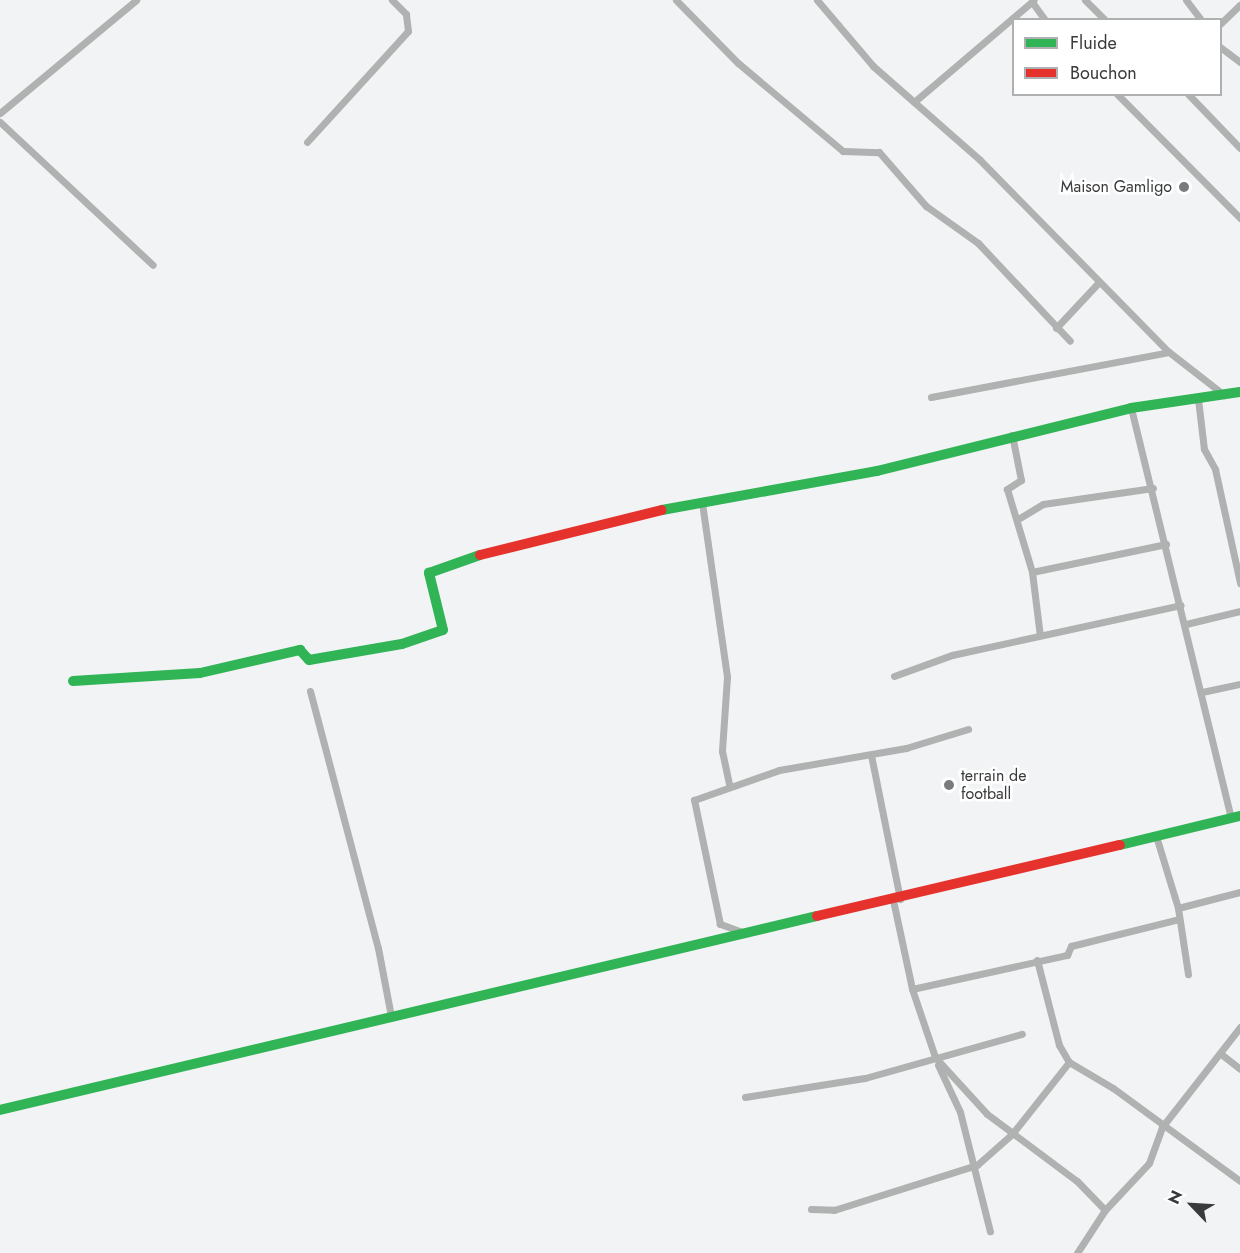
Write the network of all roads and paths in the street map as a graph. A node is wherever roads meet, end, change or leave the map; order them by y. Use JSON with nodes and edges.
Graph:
{"nodes":[{"id":1,"x":136,"y":0,"type":"edge"},
{"id":2,"x":392,"y":0,"type":"edge"},
{"id":3,"x":676,"y":0,"type":"edge"},
{"id":4,"x":817,"y":0,"type":"edge"},
{"id":5,"x":1085,"y":0,"type":"edge"},
{"id":6,"x":1186,"y":0,"type":"edge"},
{"id":7,"x":1033,"y":1,"type":"edge"},
{"id":8,"x":1240,"y":5,"type":"edge"},
{"id":9,"x":1013,"y":18,"type":"edge"},
{"id":10,"x":1043,"y":18,"type":"edge"},
{"id":11,"x":1103,"y":18,"type":"edge"},
{"id":12,"x":1200,"y":18,"type":"edge"},
{"id":13,"x":1012,"y":19,"type":"edge"},
{"id":14,"x":1222,"y":23,"type":"edge"},
{"id":15,"x":1222,"y":47,"type":"edge"},
{"id":16,"x":1240,"y":62,"type":"edge"},
{"id":17,"x":1119,"y":96,"type":"edge"},
{"id":18,"x":1190,"y":96,"type":"edge"},
{"id":19,"x":914,"y":102,"type":"junction"},
{"id":20,"x":0,"y":112,"type":"edge"},
{"id":21,"x":0,"y":122,"type":"edge"},
{"id":22,"x":307,"y":142,"type":"dead end"},
{"id":23,"x":1240,"y":148,"type":"edge"},
{"id":24,"x":1240,"y":218,"type":"edge"},
{"id":25,"x":153,"y":265,"type":"dead end"},
{"id":26,"x":1099,"y":282,"type":"junction"},
{"id":27,"x":1056,"y":328,"type":"junction"},
{"id":28,"x":1070,"y":341,"type":"dead end"},
{"id":29,"x":1169,"y":352,"type":"junction"},
{"id":30,"x":1240,"y":392,"type":"edge"},
{"id":31,"x":1224,"y":395,"type":"junction"},
{"id":32,"x":931,"y":397,"type":"dead end"},
{"id":33,"x":1198,"y":399,"type":"junction"},
{"id":34,"x":1131,"y":408,"type":"junction"},
{"id":35,"x":1012,"y":435,"type":"junction"},
{"id":36,"x":1153,"y":488,"type":"junction"},
{"id":37,"x":702,"y":504,"type":"junction"},
{"id":38,"x":1018,"y":519,"type":"junction"},
{"id":39,"x":1166,"y":544,"type":"junction"},
{"id":40,"x":1032,"y":572,"type":"junction"},
{"id":41,"x":1240,"y":583,"type":"edge"},
{"id":42,"x":1181,"y":605,"type":"junction"},
{"id":43,"x":1240,"y":611,"type":"edge"},
{"id":44,"x":1186,"y":624,"type":"junction"},
{"id":45,"x":1040,"y":636,"type":"junction"},
{"id":46,"x":894,"y":676,"type":"dead end"},
{"id":47,"x":73,"y":681,"type":"dead end"},
{"id":48,"x":1240,"y":684,"type":"edge"},
{"id":49,"x":310,"y":691,"type":"dead end"},
{"id":50,"x":1202,"y":692,"type":"junction"},
{"id":51,"x":968,"y":729,"type":"dead end"},
{"id":52,"x":871,"y":755,"type":"junction"},
{"id":53,"x":729,"y":784,"type":"junction"},
{"id":54,"x":1236,"y":817,"type":"edge"},
{"id":55,"x":1156,"y":836,"type":"junction"},
{"id":56,"x":1240,"y":892,"type":"edge"},
{"id":57,"x":896,"y":900,"type":"junction"},
{"id":58,"x":1178,"y":908,"type":"junction"},
{"id":59,"x":1179,"y":919,"type":"junction"},
{"id":60,"x":720,"y":924,"type":"junction"},
{"id":61,"x":746,"y":934,"type":"junction"},
{"id":62,"x":723,"y":939,"type":"junction"},
{"id":63,"x":1037,"y":960,"type":"junction"},
{"id":64,"x":1188,"y":974,"type":"dead end"},
{"id":65,"x":912,"y":989,"type":"junction"},
{"id":66,"x":391,"y":1016,"type":"junction"},
{"id":67,"x":1240,"y":1027,"type":"edge"},
{"id":68,"x":1022,"y":1035,"type":"dead end"},
{"id":69,"x":1221,"y":1054,"type":"junction"},
{"id":70,"x":935,"y":1057,"type":"junction"},
{"id":71,"x":1069,"y":1062,"type":"junction"},
{"id":72,"x":1240,"y":1069,"type":"edge"},
{"id":73,"x":745,"y":1097,"type":"dead end"},
{"id":74,"x":0,"y":1110,"type":"edge"},
{"id":75,"x":1162,"y":1127,"type":"junction"},
{"id":76,"x":1012,"y":1134,"type":"junction"},
{"id":77,"x":977,"y":1166,"type":"junction"},
{"id":78,"x":1240,"y":1181,"type":"edge"},
{"id":79,"x":811,"y":1209,"type":"dead end"},
{"id":80,"x":1105,"y":1210,"type":"junction"},
{"id":81,"x":990,"y":1231,"type":"dead end"},
{"id":82,"x":1077,"y":1253,"type":"edge"}],
"edges":[{"from":1,"to":20,"type":"street"},
{"from":2,"to":22,"type":"street"},
{"from":3,"to":27,"type":"street"},
{"from":4,"to":19,"type":"street"},
{"from":5,"to":11,"type":"street"},
{"from":6,"to":12,"type":"street"},
{"from":7,"to":9,"type":"street"},
{"from":7,"to":10,"type":"street"},
{"from":8,"to":14,"type":"street"},
{"from":13,"to":19,"type":"street"},
{"from":15,"to":16,"type":"street"},
{"from":17,"to":24,"type":"street"},
{"from":18,"to":23,"type":"street"},
{"from":19,"to":26,"type":"street"},
{"from":21,"to":25,"type":"street"},
{"from":26,"to":27,"type":"street"},
{"from":26,"to":29,"type":"street"},
{"from":27,"to":28,"type":"street"},
{"from":29,"to":31,"type":"street"},
{"from":29,"to":32,"type":"street"},
{"from":30,"to":31,"type":"street"},
{"from":31,"to":33,"type":"street"},
{"from":33,"to":34,"type":"street"},
{"from":33,"to":41,"type":"street"},
{"from":34,"to":35,"type":"street"},
{"from":34,"to":36,"type":"street"},
{"from":35,"to":37,"type":"street"},
{"from":35,"to":38,"type":"street"},
{"from":36,"to":38,"type":"street"},
{"from":36,"to":39,"type":"street"},
{"from":37,"to":47,"type":"street"},
{"from":37,"to":53,"type":"street"},
{"from":38,"to":40,"type":"street"},
{"from":39,"to":40,"type":"street"},
{"from":39,"to":42,"type":"street"},
{"from":40,"to":45,"type":"street"},
{"from":42,"to":44,"type":"street"},
{"from":42,"to":45,"type":"street"},
{"from":43,"to":44,"type":"street"},
{"from":44,"to":50,"type":"street"},
{"from":45,"to":46,"type":"street"},
{"from":48,"to":50,"type":"street"},
{"from":49,"to":66,"type":"street"},
{"from":50,"to":54,"type":"street"},
{"from":51,"to":52,"type":"street"},
{"from":52,"to":53,"type":"street"},
{"from":52,"to":57,"type":"street"},
{"from":53,"to":60,"type":"street"},
{"from":54,"to":55,"type":"street"},
{"from":55,"to":57,"type":"street"},
{"from":55,"to":58,"type":"street"},
{"from":56,"to":58,"type":"street"},
{"from":57,"to":61,"type":"street"},
{"from":57,"to":65,"type":"street"},
{"from":58,"to":59,"type":"street"},
{"from":59,"to":63,"type":"street"},
{"from":59,"to":64,"type":"street"},
{"from":60,"to":61,"type":"street"},
{"from":60,"to":62,"type":"street"},
{"from":61,"to":62,"type":"street"},
{"from":62,"to":66,"type":"street"},
{"from":63,"to":65,"type":"street"},
{"from":63,"to":71,"type":"street"},
{"from":65,"to":70,"type":"street"},
{"from":66,"to":74,"type":"street"},
{"from":67,"to":69,"type":"street"},
{"from":68,"to":70,"type":"street"},
{"from":69,"to":72,"type":"street"},
{"from":69,"to":75,"type":"street"},
{"from":70,"to":73,"type":"street"},
{"from":70,"to":76,"type":"street"},
{"from":70,"to":77,"type":"street"},
{"from":71,"to":75,"type":"street"},
{"from":71,"to":76,"type":"street"},
{"from":75,"to":78,"type":"street"},
{"from":75,"to":80,"type":"street"},
{"from":76,"to":77,"type":"street"},
{"from":76,"to":80,"type":"street"},
{"from":77,"to":79,"type":"street"},
{"from":77,"to":81,"type":"street"},
{"from":80,"to":82,"type":"street"}]}
